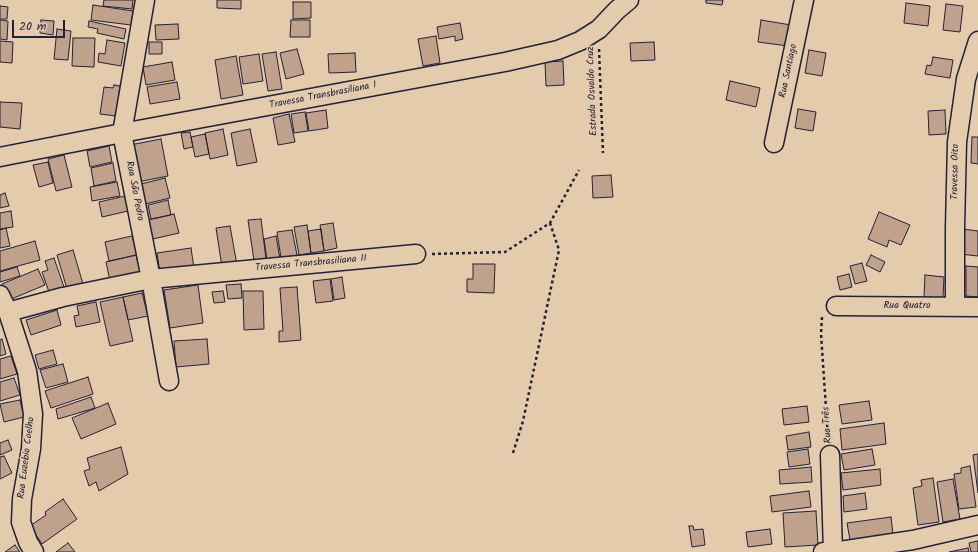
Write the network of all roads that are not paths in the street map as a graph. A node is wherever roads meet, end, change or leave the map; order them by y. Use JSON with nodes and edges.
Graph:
{"nodes":[{"id":1,"x":146,"y":0,"type":"edge"},
{"id":2,"x":629,"y":0,"type":"edge"},
{"id":3,"x":804,"y":0,"type":"edge"},
{"id":4,"x":978,"y":41,"type":"edge"},
{"id":5,"x":122,"y":133,"type":"junction"},
{"id":6,"x":774,"y":143,"type":"dead end"},
{"id":7,"x":0,"y":157,"type":"edge"},
{"id":8,"x":416,"y":254,"type":"road end"},
{"id":9,"x":151,"y":279,"type":"junction"},
{"id":10,"x":0,"y":295,"type":"edge"},
{"id":11,"x":836,"y":306,"type":"road end"},
{"id":12,"x":954,"y":306,"type":"junction"},
{"id":13,"x":978,"y":307,"type":"edge"},
{"id":14,"x":8,"y":312,"type":"junction"},
{"id":15,"x":169,"y":381,"type":"dead end"},
{"id":16,"x":830,"y":455,"type":"road end"},
{"id":17,"x":978,"y":525,"type":"edge"},
{"id":18,"x":34,"y":552,"type":"edge"},
{"id":19,"x":823,"y":552,"type":"edge"},
{"id":20,"x":833,"y":552,"type":"edge"}],
"edges":[{"from":1,"to":5,"type":"street","name":"Rua São Pedro"},
{"from":2,"to":5,"type":"street","name":"Travessa Transbrasiliana I"},
{"from":3,"to":6,"type":"street","name":"Rua Santiago"},
{"from":4,"to":12,"type":"street","name":"Travessa Oito"},
{"from":5,"to":7,"type":"street","name":"Travessa Transbrasiliana I"},
{"from":5,"to":9,"type":"street","name":"Rua São Pedro"},
{"from":8,"to":9,"type":"street","name":"Travessa Transbrasiliana II"},
{"from":9,"to":14,"type":"street","name":"Travessa Transbrasiliana II"},
{"from":9,"to":15,"type":"street","name":"Rua São Pedro"},
{"from":10,"to":14,"type":"street","name":"Rua Euzebio Coelho"},
{"from":11,"to":12,"type":"street","name":"Rua Quatro"},
{"from":12,"to":13,"type":"street","name":"Rua Quatro"},
{"from":14,"to":18,"type":"street","name":"Rua Euzebio Coelho"},
{"from":16,"to":20,"type":"street","name":"Rua Três"},
{"from":17,"to":20,"type":"street"},
{"from":19,"to":20,"type":"street"}]}
